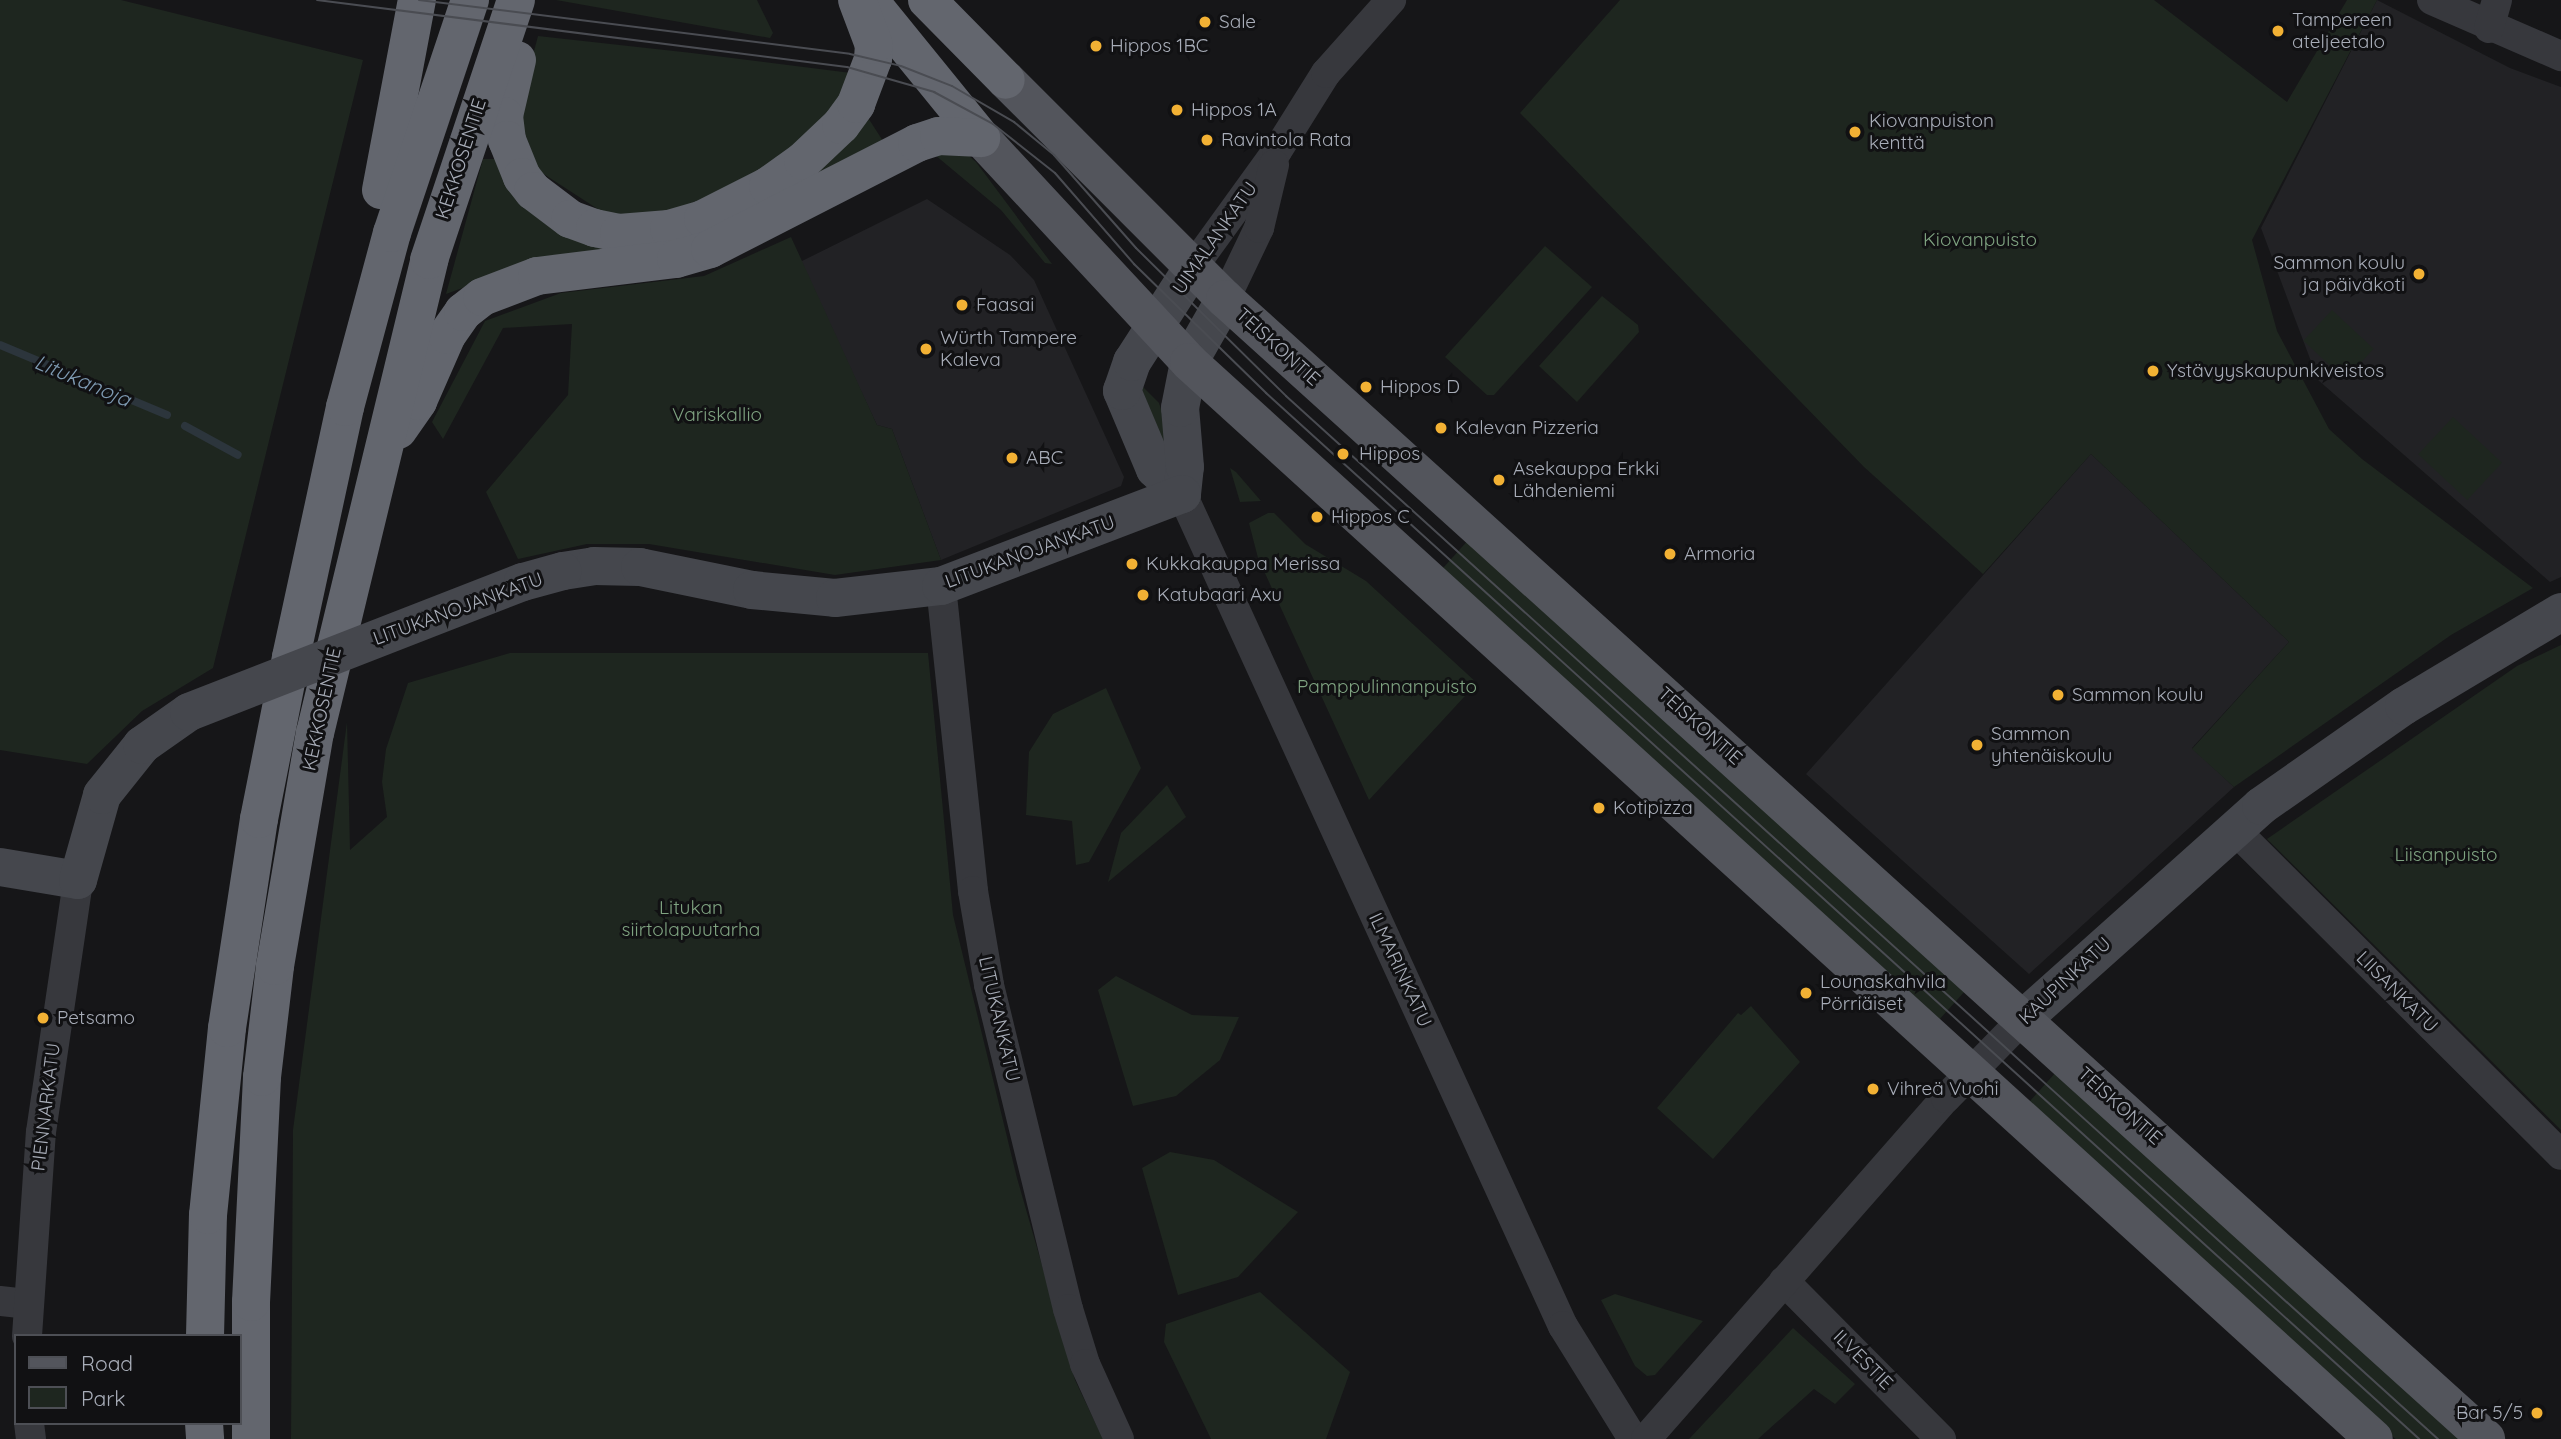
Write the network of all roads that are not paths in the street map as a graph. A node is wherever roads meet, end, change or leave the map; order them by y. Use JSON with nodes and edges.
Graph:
{"nodes":[{"id":1,"x":417,"y":0,"type":"edge"},
{"id":2,"x":470,"y":0,"type":"edge"},
{"id":3,"x":518,"y":0,"type":"edge"},
{"id":4,"x":857,"y":0,"type":"edge"},
{"id":5,"x":869,"y":0,"type":"edge"},
{"id":6,"x":927,"y":0,"type":"edge"},
{"id":7,"x":966,"y":0,"type":"edge"},
{"id":8,"x":1391,"y":0,"type":"edge"},
{"id":9,"x":2432,"y":0,"type":"edge"},
{"id":10,"x":2493,"y":14,"type":"edge"},
{"id":11,"x":2561,"y":56,"type":"edge"},
{"id":12,"x":1006,"y":80,"type":"junction"},
{"id":13,"x":981,"y":138,"type":"junction"},
{"id":14,"x":1277,"y":151,"type":"junction"},
{"id":15,"x":1193,"y":267,"type":"junction"},
{"id":16,"x":1225,"y":299,"type":"junction"},
{"id":17,"x":1153,"y":326,"type":"junction"},
{"id":18,"x":1189,"y":362,"type":"junction"},
{"id":19,"x":345,"y":407,"type":"junction"},
{"id":20,"x":378,"y":461,"type":"junction"},
{"id":21,"x":1182,"y":494,"type":"junction"},
{"id":22,"x":941,"y":586,"type":"junction"},
{"id":23,"x":2561,"y":612,"type":"edge"},
{"id":24,"x":2233,"y":828,"type":"junction"},
{"id":25,"x":0,"y":867,"type":"edge"},
{"id":26,"x":78,"y":880,"type":"junction"},
{"id":27,"x":2023,"y":1019,"type":"junction"},
{"id":28,"x":1970,"y":1073,"type":"junction"},
{"id":29,"x":2561,"y":1155,"type":"edge"},
{"id":30,"x":1784,"y":1281,"type":"junction"},
{"id":31,"x":14,"y":1302,"type":"edge"},
{"id":32,"x":26,"y":1334,"type":"edge"},
{"id":33,"x":205,"y":1334,"type":"edge"},
{"id":34,"x":251,"y":1439,"type":"edge"},
{"id":35,"x":1119,"y":1439,"type":"edge"},
{"id":36,"x":1633,"y":1439,"type":"edge"},
{"id":37,"x":1646,"y":1439,"type":"edge"},
{"id":38,"x":1941,"y":1439,"type":"edge"},
{"id":39,"x":2374,"y":1439,"type":"edge"},
{"id":40,"x":2486,"y":1439,"type":"edge"}],
"edges":[{"from":1,"to":19,"type":"highway"},
{"from":2,"to":19,"type":"highway","name":"KEKKOSENTIE"},
{"from":3,"to":4,"type":"highway"},
{"from":3,"to":20,"type":"highway","name":"KEKKOSENTIE"},
{"from":5,"to":13,"type":"highway"},
{"from":6,"to":12,"type":"highway","name":"TEISKONTIE"},
{"from":7,"to":12,"type":"highway"},
{"from":8,"to":14,"type":"street","name":"UIMALANKATU"},
{"from":9,"to":10,"type":"street"},
{"from":10,"to":11,"type":"street"},
{"from":12,"to":15,"type":"main road","name":"TEISKONTIE"},
{"from":13,"to":17,"type":"main road"},
{"from":13,"to":20,"type":"highway"},
{"from":14,"to":15,"type":"street","name":"UIMALANKATU"},
{"from":14,"to":16,"type":"street","name":"UIMALANKATU"},
{"from":15,"to":16,"type":"main road","name":"TEISKONTIE"},
{"from":15,"to":17,"type":"street","name":"UIMALANKATU"},
{"from":16,"to":18,"type":"street","name":"UIMALANKATU"},
{"from":16,"to":27,"type":"main road","name":"TEISKONTIE"},
{"from":17,"to":18,"type":"main road"},
{"from":17,"to":21,"type":"street","name":"ILMARINKATU"},
{"from":18,"to":21,"type":"street","name":"ILMARINKATU"},
{"from":18,"to":28,"type":"main road"},
{"from":19,"to":33,"type":"highway","name":"KEKKOSENTIE"},
{"from":20,"to":34,"type":"highway","name":"KEKKOSENTIE"},
{"from":21,"to":22,"type":"street","name":"LITUKANOJANKATU"},
{"from":21,"to":36,"type":"street","name":"ILMARINKATU"},
{"from":22,"to":26,"type":"street","name":"LITUKANOJANKATU","bridge":true},
{"from":22,"to":35,"type":"street","name":"LITUKANKATU"},
{"from":23,"to":24,"type":"street","name":"KAUPINKATU"},
{"from":24,"to":27,"type":"street","name":"KAUPINKATU"},
{"from":24,"to":29,"type":"street","name":"LIISANKATU"},
{"from":25,"to":26,"type":"street"},
{"from":26,"to":31,"type":"street","name":"PIENNARKATU"},
{"from":27,"to":28,"type":"street","name":"KAUPINKATU"},
{"from":27,"to":40,"type":"main road","name":"TEISKONTIE"},
{"from":28,"to":30,"type":"street","name":"KAUPINKATU"},
{"from":28,"to":39,"type":"main road"},
{"from":30,"to":37,"type":"street","name":"KAUPINKATU"},
{"from":30,"to":38,"type":"street","name":"ILVESTIE"},
{"from":31,"to":32,"type":"street","name":"PIENNARKATU"}]}
